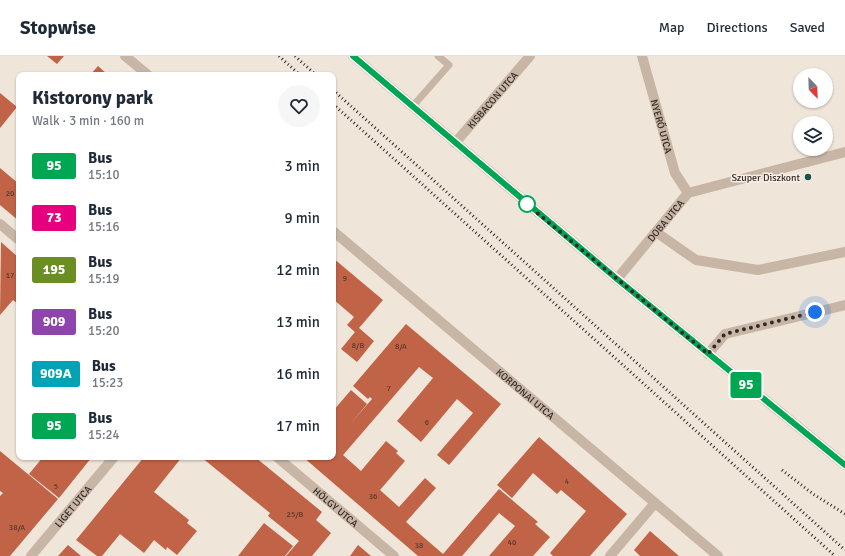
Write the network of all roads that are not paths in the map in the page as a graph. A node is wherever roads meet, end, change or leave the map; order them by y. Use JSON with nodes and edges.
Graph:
{"nodes":[{"id":1,"x":125,"y":56,"type":"edge"},
{"id":2,"x":353,"y":56,"type":"edge"},
{"id":3,"x":438,"y":56,"type":"edge"},
{"id":4,"x":530,"y":56,"type":"edge"},
{"id":5,"x":642,"y":56,"type":"edge"},
{"id":6,"x":144,"y":72,"type":"edge"},
{"id":7,"x":412,"y":107,"type":"junction"},
{"id":8,"x":455,"y":143,"type":"junction"},
{"id":9,"x":845,"y":152,"type":"edge"},
{"id":10,"x":688,"y":193,"type":"junction"},
{"id":11,"x":0,"y":224,"type":"edge"},
{"id":12,"x":656,"y":232,"type":"junction"},
{"id":13,"x":336,"y":234,"type":"edge"},
{"id":14,"x":16,"y":237,"type":"edge"},
{"id":15,"x":845,"y":252,"type":"edge"},
{"id":16,"x":617,"y":279,"type":"junction"},
{"id":17,"x":845,"y":305,"type":"edge"},
{"id":18,"x":708,"y":354,"type":"junction"},
{"id":19,"x":111,"y":460,"type":"edge"},
{"id":20,"x":281,"y":460,"type":"edge"},
{"id":21,"x":845,"y":465,"type":"edge"},
{"id":22,"x":654,"y":504,"type":"junction"},
{"id":23,"x":31,"y":556,"type":"edge"},
{"id":24,"x":394,"y":556,"type":"edge"},
{"id":25,"x":610,"y":556,"type":"edge"},
{"id":26,"x":718,"y":556,"type":"edge"}],
"edges":[{"from":1,"to":6,"type":"street"},
{"from":2,"to":7,"type":"street"},
{"from":3,"to":7,"type":"lane"},
{"from":4,"to":8,"type":"street","name":"KISBACON UTCA"},
{"from":5,"to":10,"type":"street","name":"NYERŐ UTCA"},
{"from":7,"to":8,"type":"street"},
{"from":8,"to":16,"type":"street"},
{"from":9,"to":10,"type":"street","name":"DOBA UTCA"},
{"from":10,"to":12,"type":"street","name":"DOBA UTCA"},
{"from":11,"to":14,"type":"street"},
{"from":12,"to":15,"type":"street"},
{"from":12,"to":16,"type":"street","name":"DOBA UTCA"},
{"from":13,"to":22,"type":"street","name":"KORPONAI UTCA"},
{"from":16,"to":18,"type":"street"},
{"from":17,"to":18,"type":"street"},
{"from":18,"to":21,"type":"street"},
{"from":19,"to":23,"type":"street","name":"LIGET UTCA"},
{"from":20,"to":24,"type":"street","name":"HÖLGY UTCA"},
{"from":22,"to":25,"type":"street"},
{"from":22,"to":26,"type":"street","name":"KORPONAI UTCA"}]}
